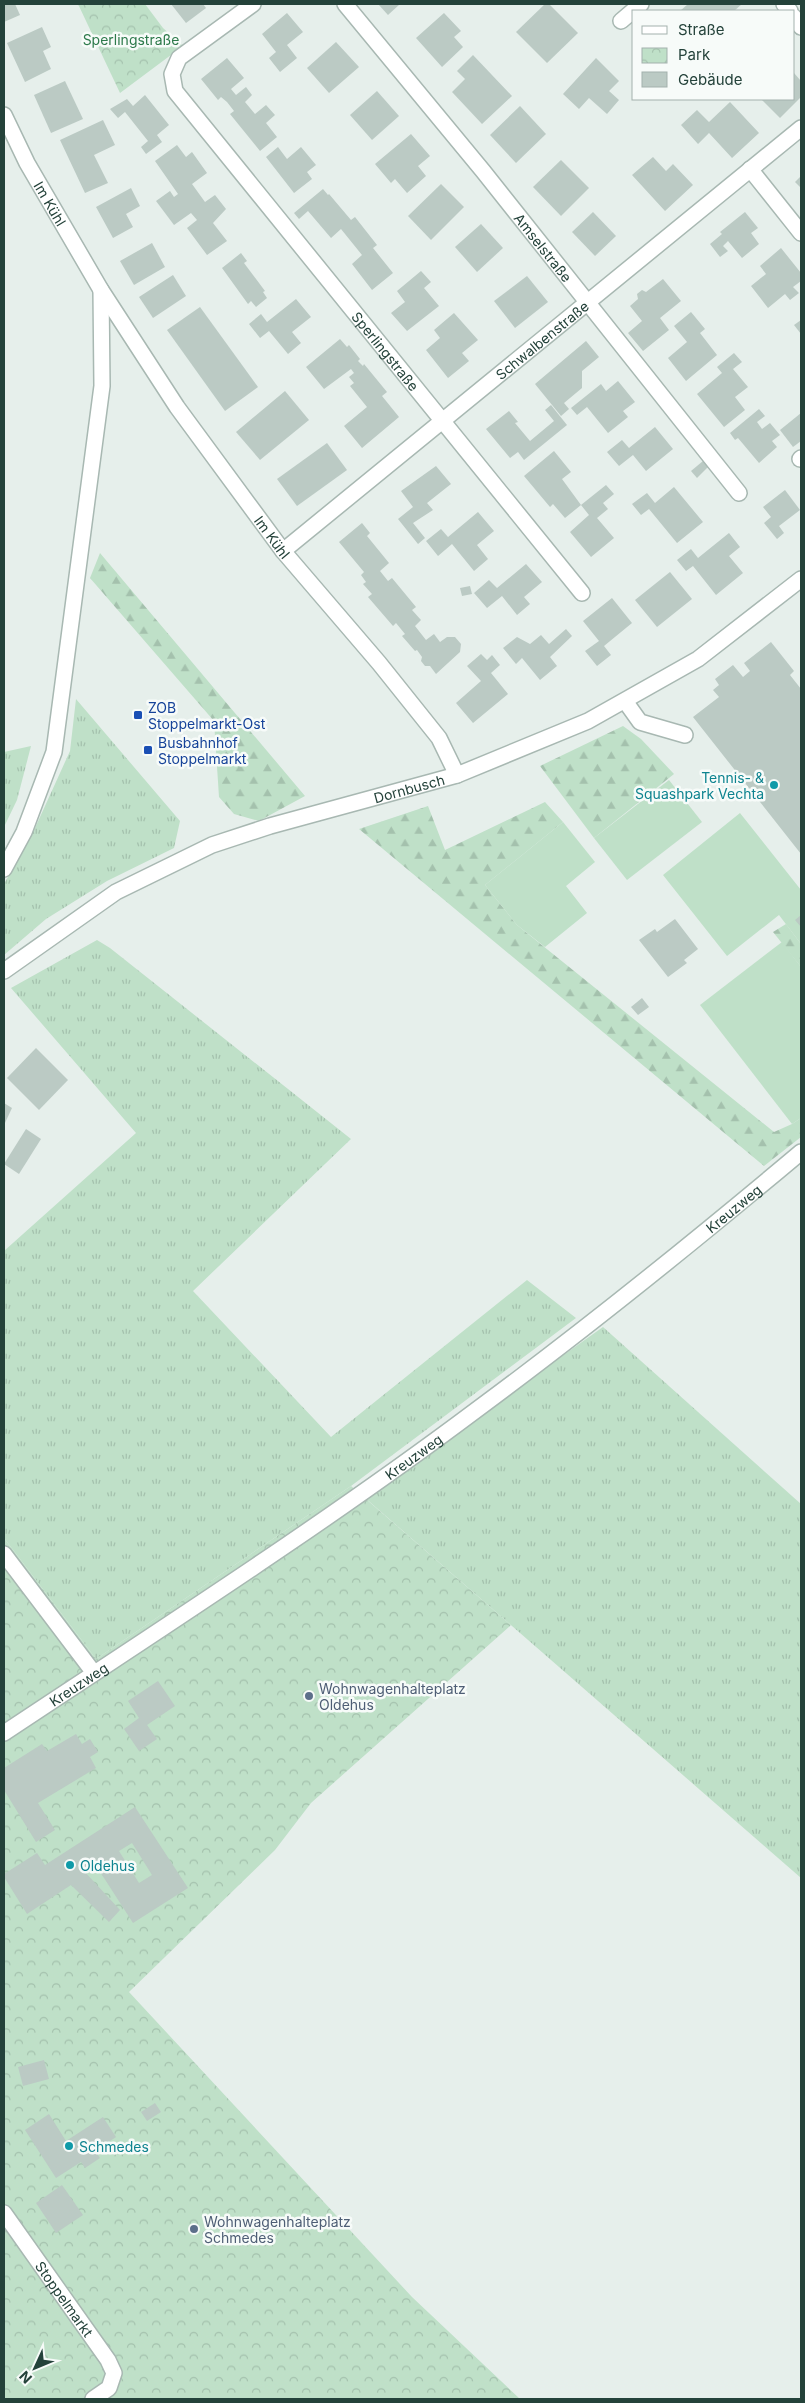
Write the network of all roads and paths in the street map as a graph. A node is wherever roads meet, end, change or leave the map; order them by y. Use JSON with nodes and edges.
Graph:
{"nodes":[{"id":1,"x":253,"y":4,"type":"edge"},
{"id":2,"x":346,"y":4,"type":"edge"},
{"id":3,"x":632,"y":12,"type":"edge"},
{"id":4,"x":621,"y":21,"type":"dead end"},
{"id":5,"x":4,"y":115,"type":"edge"},
{"id":6,"x":801,"y":128,"type":"edge"},
{"id":7,"x":750,"y":169,"type":"junction"},
{"id":8,"x":801,"y":233,"type":"edge"},
{"id":9,"x":101,"y":290,"type":"junction"},
{"id":10,"x":588,"y":302,"type":"junction"},
{"id":11,"x":442,"y":420,"type":"junction"},
{"id":12,"x":739,"y":493,"type":"dead end"},
{"id":13,"x":283,"y":551,"type":"junction"},
{"id":14,"x":801,"y":579,"type":"edge"},
{"id":15,"x":582,"y":593,"type":"dead end"},
{"id":16,"x":625,"y":701,"type":"junction"},
{"id":17,"x":685,"y":736,"type":"dead end"},
{"id":18,"x":457,"y":774,"type":"junction"},
{"id":19,"x":4,"y":869,"type":"edge"},
{"id":20,"x":4,"y":971,"type":"edge"},
{"id":21,"x":801,"y":1152,"type":"edge"},
{"id":22,"x":4,"y":1554,"type":"edge"},
{"id":23,"x":94,"y":1673,"type":"junction"},
{"id":24,"x":4,"y":1732,"type":"edge"},
{"id":25,"x":4,"y":2213,"type":"edge"},
{"id":26,"x":93,"y":2399,"type":"edge"}],
"edges":[{"from":1,"to":11,"type":"street","name":"Sperlingstraße"},
{"from":2,"to":10,"type":"street","name":"Amselstraße"},
{"from":3,"to":4,"type":"street"},
{"from":5,"to":9,"type":"street","name":"Im Kühl"},
{"from":6,"to":7,"type":"street","name":"Schwalbenstraße"},
{"from":7,"to":8,"type":"street"},
{"from":7,"to":10,"type":"street","name":"Schwalbenstraße"},
{"from":9,"to":13,"type":"street","name":"Im Kühl"},
{"from":9,"to":19,"type":"street","name":"Im Kühl"},
{"from":10,"to":11,"type":"street","name":"Schwalbenstraße"},
{"from":10,"to":12,"type":"street","name":"Amselstraße"},
{"from":11,"to":13,"type":"street","name":"Schwalbenstraße"},
{"from":11,"to":15,"type":"street","name":"Sperlingstraße"},
{"from":13,"to":18,"type":"street","name":"Im Kühl"},
{"from":14,"to":16,"type":"street","name":"Dornbusch"},
{"from":16,"to":17,"type":"street"},
{"from":16,"to":18,"type":"street","name":"Dornbusch"},
{"from":18,"to":20,"type":"street","name":"Dornbusch"},
{"from":21,"to":23,"type":"street","name":"Kreuzweg"},
{"from":22,"to":23,"type":"street"},
{"from":23,"to":24,"type":"street","name":"Kreuzweg"},
{"from":25,"to":26,"type":"street","name":"Stoppelmarkt"}]}
